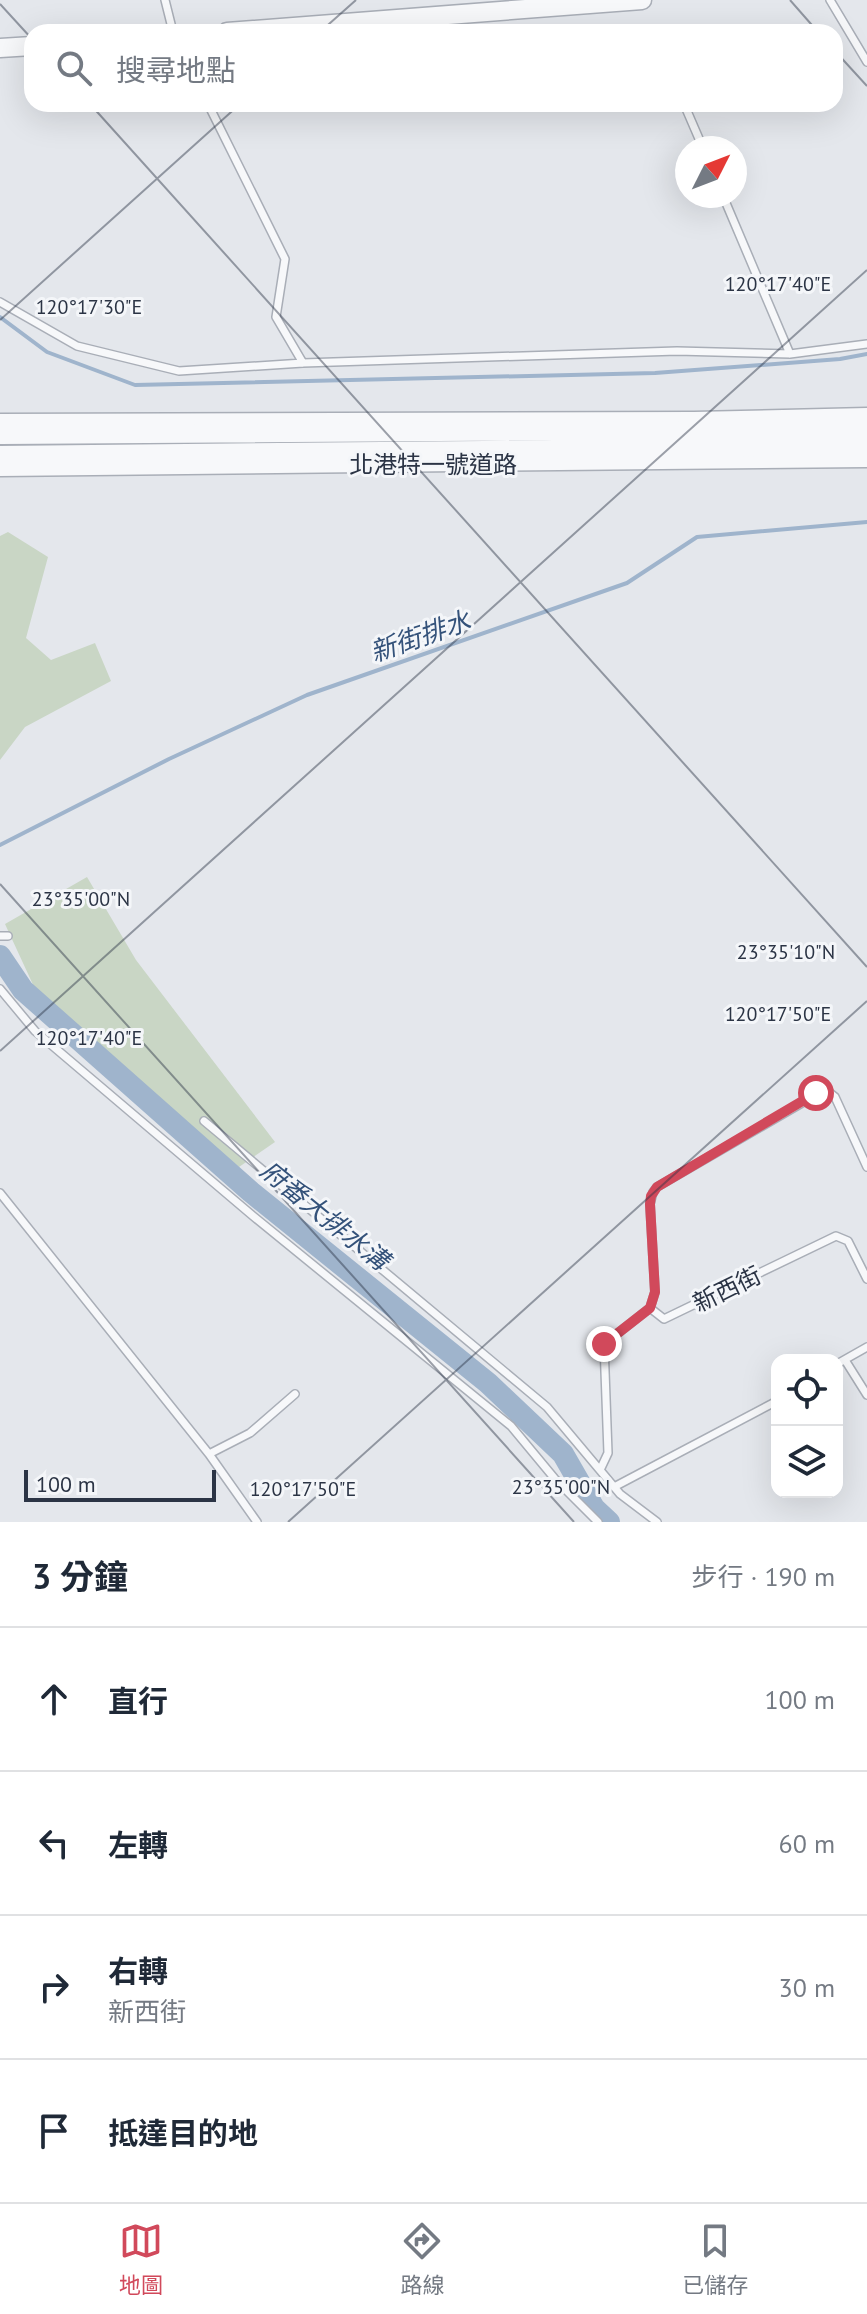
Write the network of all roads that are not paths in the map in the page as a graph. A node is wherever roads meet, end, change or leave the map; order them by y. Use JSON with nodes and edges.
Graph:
{"nodes":[{"id":1,"x":165,"y":0,"type":"edge"},
{"id":2,"x":642,"y":0,"type":"edge"},
{"id":3,"x":830,"y":0,"type":"edge"},
{"id":4,"x":577,"y":3,"type":"edge"},
{"id":5,"x":171,"y":24,"type":"edge"},
{"id":6,"x":324,"y":24,"type":"edge"},
{"id":7,"x":24,"y":46,"type":"edge"},
{"id":8,"x":0,"y":48,"type":"edge"},
{"id":9,"x":867,"y":62,"type":"edge"},
{"id":10,"x":212,"y":112,"type":"edge"},
{"id":11,"x":687,"y":112,"type":"edge"},
{"id":12,"x":698,"y":136,"type":"edge"},
{"id":13,"x":728,"y":208,"type":"edge"},
{"id":14,"x":0,"y":302,"type":"edge"},
{"id":15,"x":867,"y":344,"type":"edge"},
{"id":16,"x":790,"y":354,"type":"junction"},
{"id":17,"x":303,"y":363,"type":"junction"},
{"id":18,"x":867,"y":415,"type":"edge"},
{"id":19,"x":0,"y":421,"type":"edge"},
{"id":20,"x":867,"y":429,"type":"edge"},
{"id":21,"x":0,"y":435,"type":"edge"},
{"id":22,"x":867,"y":446,"type":"edge"},
{"id":23,"x":0,"y":455,"type":"edge"},
{"id":24,"x":867,"y":460,"type":"edge"},
{"id":25,"x":0,"y":469,"type":"edge"},
{"id":26,"x":0,"y":989,"type":"edge"},
{"id":27,"x":204,"y":1121,"type":"dead end"},
{"id":28,"x":867,"y":1167,"type":"edge"},
{"id":29,"x":0,"y":1193,"type":"edge"},
{"id":30,"x":867,"y":1279,"type":"edge"},
{"id":31,"x":650,"y":1308,"type":"junction"},
{"id":32,"x":867,"y":1347,"type":"edge"},
{"id":33,"x":843,"y":1361,"type":"edge"},
{"id":34,"x":843,"y":1365,"type":"edge"},
{"id":35,"x":295,"y":1394,"type":"dead end"},
{"id":36,"x":867,"y":1395,"type":"edge"},
{"id":37,"x":771,"y":1404,"type":"edge"},
{"id":38,"x":209,"y":1454,"type":"junction"},
{"id":39,"x":600,"y":1470,"type":"junction"},
{"id":40,"x":614,"y":1487,"type":"junction"},
{"id":41,"x":257,"y":1522,"type":"edge"},
{"id":42,"x":598,"y":1522,"type":"edge"},
{"id":43,"x":657,"y":1522,"type":"edge"}],
"edges":[{"from":1,"to":5,"type":"lane"},
{"from":2,"to":4,"type":"street"},
{"from":3,"to":9,"type":"lane"},
{"from":4,"to":6,"type":"street"},
{"from":7,"to":8,"type":"street"},
{"from":10,"to":17,"type":"lane"},
{"from":11,"to":12,"type":"lane"},
{"from":13,"to":16,"type":"lane"},
{"from":14,"to":17,"type":"lane"},
{"from":15,"to":16,"type":"lane"},
{"from":16,"to":17,"type":"lane"},
{"from":18,"to":19,"type":"street","name":"北港特一號道路"},
{"from":20,"to":21,"type":"street","name":"北港特一號道路"},
{"from":22,"to":23,"type":"street","name":"北港特一號道路"},
{"from":24,"to":25,"type":"street","name":"北港特一號道路"},
{"from":26,"to":42,"type":"lane"},
{"from":27,"to":39,"type":"lane"},
{"from":28,"to":31,"type":"lane"},
{"from":29,"to":38,"type":"lane"},
{"from":30,"to":31,"type":"lane","name":"新西街"},
{"from":31,"to":39,"type":"lane"},
{"from":32,"to":33,"type":"lane"},
{"from":34,"to":36,"type":"lane"},
{"from":35,"to":38,"type":"lane"},
{"from":37,"to":40,"type":"lane"},
{"from":38,"to":41,"type":"lane"},
{"from":39,"to":40,"type":"lane"},
{"from":40,"to":43,"type":"lane"}]}
